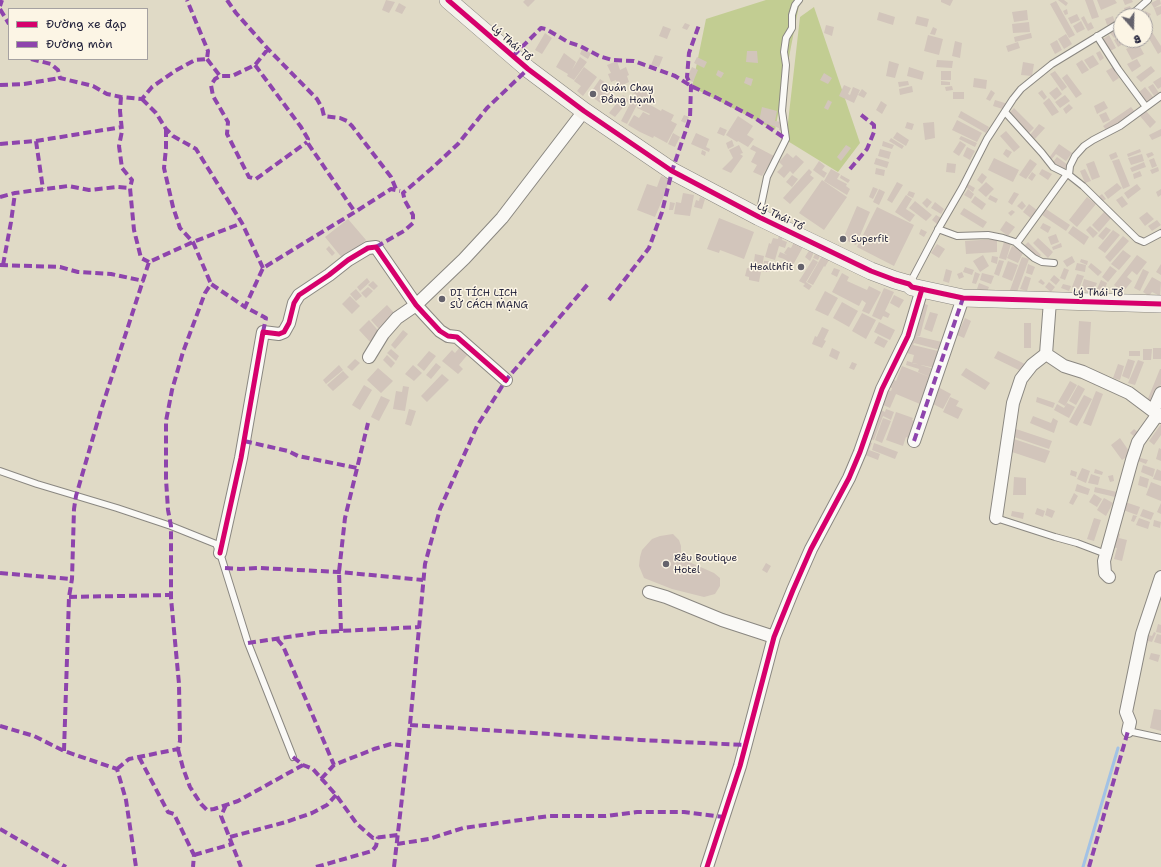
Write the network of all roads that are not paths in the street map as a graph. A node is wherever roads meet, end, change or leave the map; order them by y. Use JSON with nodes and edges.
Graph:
{"nodes":[{"id":1,"x":799,"y":0,"type":"edge"},
{"id":2,"x":1148,"y":0,"type":"edge"},
{"id":3,"x":456,"y":2,"type":"edge"},
{"id":4,"x":1139,"y":8,"type":"edge"},
{"id":5,"x":1113,"y":27,"type":"edge"},
{"id":6,"x":1097,"y":36,"type":"junction"},
{"id":7,"x":1161,"y":96,"type":"edge"},
{"id":8,"x":1146,"y":107,"type":"junction"},
{"id":9,"x":584,"y":111,"type":"junction"},
{"id":10,"x":1005,"y":112,"type":"junction"},
{"id":11,"x":1068,"y":174,"type":"junction"},
{"id":12,"x":759,"y":217,"type":"junction"},
{"id":13,"x":938,"y":229,"type":"junction"},
{"id":14,"x":1161,"y":233,"type":"edge"},
{"id":15,"x":1017,"y":243,"type":"junction"},
{"id":16,"x":1054,"y":263,"type":"dead end"},
{"id":17,"x":916,"y":287,"type":"junction"},
{"id":18,"x":963,"y":298,"type":"junction"},
{"id":19,"x":1050,"y":301,"type":"junction"},
{"id":20,"x":1161,"y":304,"type":"edge"},
{"id":21,"x":416,"y":305,"type":"junction"},
{"id":22,"x":1046,"y":354,"type":"junction"},
{"id":23,"x":369,"y":357,"type":"dead end"},
{"id":24,"x":506,"y":380,"type":"dead end"},
{"id":25,"x":1161,"y":393,"type":"edge"},
{"id":26,"x":1157,"y":414,"type":"edge"},
{"id":27,"x":914,"y":440,"type":"dead end"},
{"id":28,"x":0,"y":471,"type":"edge"},
{"id":29,"x":996,"y":518,"type":"joint"},
{"id":30,"x":220,"y":553,"type":"junction"},
{"id":31,"x":1106,"y":554,"type":"junction"},
{"id":32,"x":1109,"y":577,"type":"dead end"},
{"id":33,"x":1161,"y":577,"type":"edge"},
{"id":34,"x":649,"y":592,"type":"dead end"},
{"id":35,"x":774,"y":638,"type":"junction"},
{"id":36,"x":1128,"y":731,"type":"joint"},
{"id":37,"x":1161,"y":738,"type":"edge"},
{"id":38,"x":293,"y":757,"type":"dead end"},
{"id":39,"x":707,"y":867,"type":"edge"}],
"edges":[{"from":1,"to":12,"type":"lane"},
{"from":2,"to":4,"type":"lane"},
{"from":3,"to":9,"type":"street","name":"Lý Thái Tổ"},
{"from":5,"to":6,"type":"lane"},
{"from":6,"to":8,"type":"lane"},
{"from":6,"to":10,"type":"lane"},
{"from":7,"to":8,"type":"lane"},
{"from":8,"to":11,"type":"lane"},
{"from":9,"to":12,"type":"street","name":"Lý Thái Tổ"},
{"from":9,"to":21,"type":"street"},
{"from":10,"to":11,"type":"lane"},
{"from":10,"to":13,"type":"lane"},
{"from":11,"to":14,"type":"lane"},
{"from":11,"to":15,"type":"lane"},
{"from":12,"to":17,"type":"street","name":"Lý Thái Tổ"},
{"from":13,"to":15,"type":"lane"},
{"from":13,"to":17,"type":"lane"},
{"from":15,"to":16,"type":"lane"},
{"from":17,"to":18,"type":"street","name":"Lý Thái Tổ"},
{"from":17,"to":35,"type":"street"},
{"from":18,"to":19,"type":"street","name":"Lý Thái Tổ"},
{"from":18,"to":27,"type":"street"},
{"from":19,"to":20,"type":"street","name":"Lý Thái Tổ"},
{"from":19,"to":22,"type":"street"},
{"from":21,"to":23,"type":"street"},
{"from":21,"to":24,"type":"street"},
{"from":21,"to":30,"type":"street"},
{"from":22,"to":26,"type":"street"},
{"from":22,"to":29,"type":"street"},
{"from":25,"to":26,"type":"street"},
{"from":26,"to":31,"type":"street"},
{"from":28,"to":30,"type":"lane"},
{"from":29,"to":31,"type":"lane"},
{"from":30,"to":38,"type":"lane"},
{"from":31,"to":32,"type":"street"},
{"from":33,"to":36,"type":"street"},
{"from":34,"to":35,"type":"street"},
{"from":35,"to":39,"type":"street"},
{"from":36,"to":37,"type":"lane"}]}
